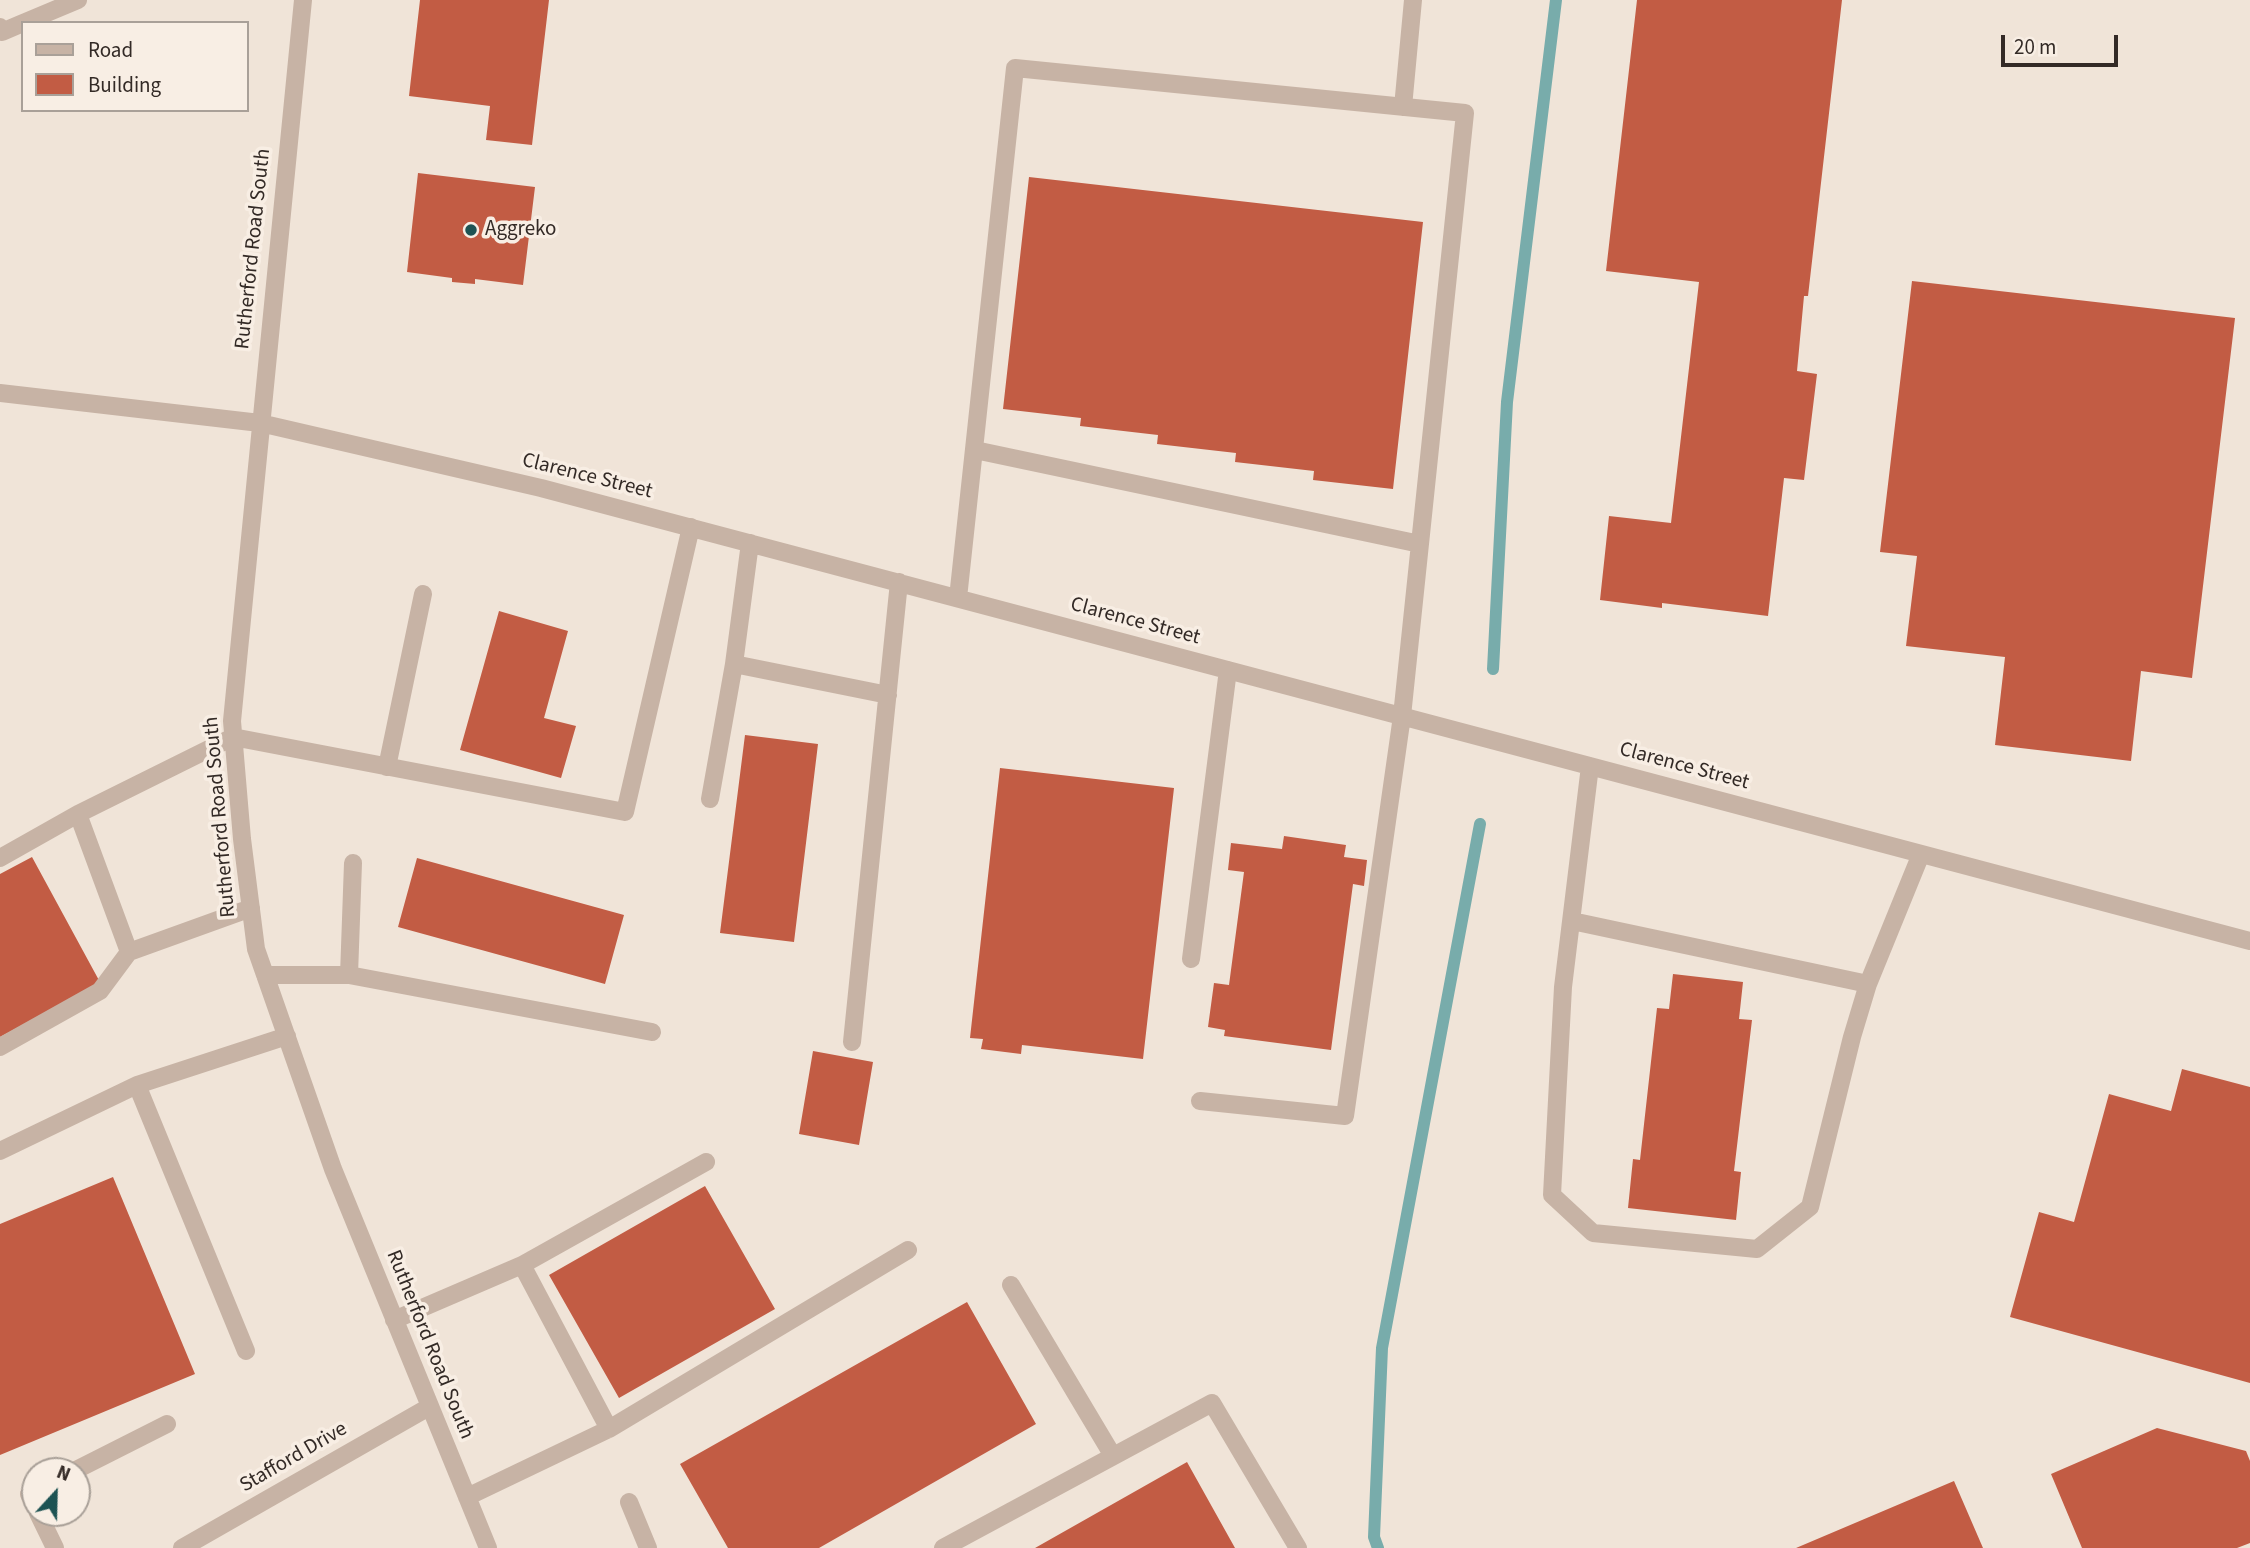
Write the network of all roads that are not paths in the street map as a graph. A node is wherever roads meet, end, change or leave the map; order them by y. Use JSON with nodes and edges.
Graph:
{"nodes":[{"id":1,"x":78,"y":0,"type":"edge"},
{"id":2,"x":303,"y":0,"type":"edge"},
{"id":3,"x":1413,"y":0,"type":"edge"},
{"id":4,"x":28,"y":21,"type":"edge"},
{"id":5,"x":21,"y":24,"type":"edge"},
{"id":6,"x":0,"y":27,"type":"edge"},
{"id":7,"x":1404,"y":107,"type":"junction"},
{"id":8,"x":0,"y":393,"type":"edge"},
{"id":9,"x":260,"y":423,"type":"junction"},
{"id":10,"x":975,"y":450,"type":"junction"},
{"id":11,"x":691,"y":527,"type":"junction"},
{"id":12,"x":750,"y":543,"type":"junction"},
{"id":13,"x":1420,"y":544,"type":"junction"},
{"id":14,"x":899,"y":582,"type":"junction"},
{"id":15,"x":423,"y":594,"type":"dead end"},
{"id":16,"x":958,"y":598,"type":"junction"},
{"id":17,"x":734,"y":664,"type":"junction"},
{"id":18,"x":1228,"y":670,"type":"junction"},
{"id":19,"x":888,"y":695,"type":"junction"},
{"id":20,"x":1402,"y":716,"type":"junction"},
{"id":21,"x":233,"y":737,"type":"junction"},
{"id":22,"x":1590,"y":766,"type":"junction"},
{"id":23,"x":387,"y":767,"type":"junction"},
{"id":24,"x":710,"y":799,"type":"dead end"},
{"id":25,"x":78,"y":814,"type":"junction"},
{"id":26,"x":1921,"y":854,"type":"junction"},
{"id":27,"x":0,"y":858,"type":"edge"},
{"id":28,"x":353,"y":863,"type":"dead end"},
{"id":29,"x":251,"y":908,"type":"junction"},
{"id":30,"x":1572,"y":921,"type":"junction"},
{"id":31,"x":2250,"y":941,"type":"edge"},
{"id":32,"x":129,"y":952,"type":"junction"},
{"id":33,"x":1191,"y":959,"type":"dead end"},
{"id":34,"x":265,"y":975,"type":"junction"},
{"id":35,"x":349,"y":975,"type":"junction"},
{"id":36,"x":1868,"y":984,"type":"junction"},
{"id":37,"x":652,"y":1032,"type":"dead end"},
{"id":38,"x":287,"y":1036,"type":"junction"},
{"id":39,"x":852,"y":1042,"type":"dead end"},
{"id":40,"x":0,"y":1047,"type":"edge"},
{"id":41,"x":137,"y":1085,"type":"junction"},
{"id":42,"x":1200,"y":1101,"type":"dead end"},
{"id":43,"x":0,"y":1151,"type":"edge"},
{"id":44,"x":706,"y":1162,"type":"dead end"},
{"id":45,"x":908,"y":1250,"type":"dead end"},
{"id":46,"x":522,"y":1265,"type":"junction"},
{"id":47,"x":1011,"y":1285,"type":"dead end"},
{"id":48,"x":394,"y":1320,"type":"junction"},
{"id":49,"x":246,"y":1351,"type":"dead end"},
{"id":50,"x":429,"y":1407,"type":"junction"},
{"id":51,"x":167,"y":1424,"type":"dead end"},
{"id":52,"x":609,"y":1429,"type":"junction"},
{"id":53,"x":1112,"y":1456,"type":"junction"},
{"id":54,"x":91,"y":1463,"type":"edge"},
{"id":55,"x":467,"y":1497,"type":"junction"},
{"id":56,"x":629,"y":1502,"type":"dead end"},
{"id":57,"x":45,"y":1527,"type":"edge"},
{"id":58,"x":55,"y":1548,"type":"edge"},
{"id":59,"x":183,"y":1548,"type":"edge"},
{"id":60,"x":488,"y":1548,"type":"edge"},
{"id":61,"x":648,"y":1548,"type":"edge"},
{"id":62,"x":943,"y":1548,"type":"edge"},
{"id":63,"x":1298,"y":1548,"type":"edge"}],
"edges":[{"from":1,"to":4,"type":"street"},
{"from":2,"to":9,"type":"street","name":"Rutherford Road South"},
{"from":3,"to":7,"type":"street"},
{"from":5,"to":6,"type":"street"},
{"from":7,"to":10,"type":"street"},
{"from":7,"to":13,"type":"street"},
{"from":8,"to":9,"type":"street","name":"Clarence Street"},
{"from":9,"to":11,"type":"street","name":"Clarence Street"},
{"from":9,"to":21,"type":"street","name":"Rutherford Road South"},
{"from":10,"to":13,"type":"street"},
{"from":10,"to":16,"type":"street"},
{"from":11,"to":12,"type":"street","name":"Clarence Street"},
{"from":11,"to":23,"type":"street"},
{"from":12,"to":14,"type":"street","name":"Clarence Street"},
{"from":12,"to":17,"type":"street"},
{"from":13,"to":20,"type":"street"},
{"from":14,"to":16,"type":"street","name":"Clarence Street"},
{"from":14,"to":19,"type":"street"},
{"from":15,"to":23,"type":"street"},
{"from":16,"to":18,"type":"street","name":"Clarence Street"},
{"from":17,"to":19,"type":"street"},
{"from":17,"to":24,"type":"street"},
{"from":18,"to":20,"type":"street","name":"Clarence Street"},
{"from":18,"to":33,"type":"street"},
{"from":19,"to":39,"type":"street"},
{"from":20,"to":22,"type":"street","name":"Clarence Street"},
{"from":20,"to":42,"type":"street"},
{"from":21,"to":23,"type":"street"},
{"from":21,"to":25,"type":"street"},
{"from":21,"to":29,"type":"street","name":"Rutherford Road South"},
{"from":22,"to":26,"type":"street","name":"Clarence Street"},
{"from":22,"to":30,"type":"street"},
{"from":25,"to":27,"type":"street"},
{"from":25,"to":32,"type":"street"},
{"from":26,"to":31,"type":"street","name":"Clarence Street"},
{"from":26,"to":36,"type":"street"},
{"from":28,"to":35,"type":"street"},
{"from":29,"to":32,"type":"street"},
{"from":29,"to":34,"type":"street","name":"Rutherford Road South"},
{"from":30,"to":36,"type":"street"},
{"from":30,"to":36,"type":"street"},
{"from":32,"to":40,"type":"street"},
{"from":34,"to":35,"type":"street"},
{"from":34,"to":38,"type":"street","name":"Rutherford Road South"},
{"from":35,"to":37,"type":"street"},
{"from":38,"to":41,"type":"street"},
{"from":38,"to":48,"type":"street","name":"Rutherford Road South"},
{"from":41,"to":43,"type":"street"},
{"from":41,"to":49,"type":"street"},
{"from":44,"to":46,"type":"street"},
{"from":45,"to":52,"type":"street"},
{"from":46,"to":48,"type":"street"},
{"from":46,"to":52,"type":"street"},
{"from":47,"to":53,"type":"street"},
{"from":48,"to":50,"type":"street","name":"Rutherford Road South"},
{"from":50,"to":55,"type":"street","name":"Rutherford Road South"},
{"from":50,"to":59,"type":"street","name":"Stafford Drive"},
{"from":51,"to":54,"type":"street"},
{"from":52,"to":55,"type":"street"},
{"from":53,"to":62,"type":"street"},
{"from":53,"to":63,"type":"street"},
{"from":55,"to":60,"type":"street","name":"Rutherford Road South"},
{"from":56,"to":61,"type":"street"},
{"from":57,"to":58,"type":"street"}]}
